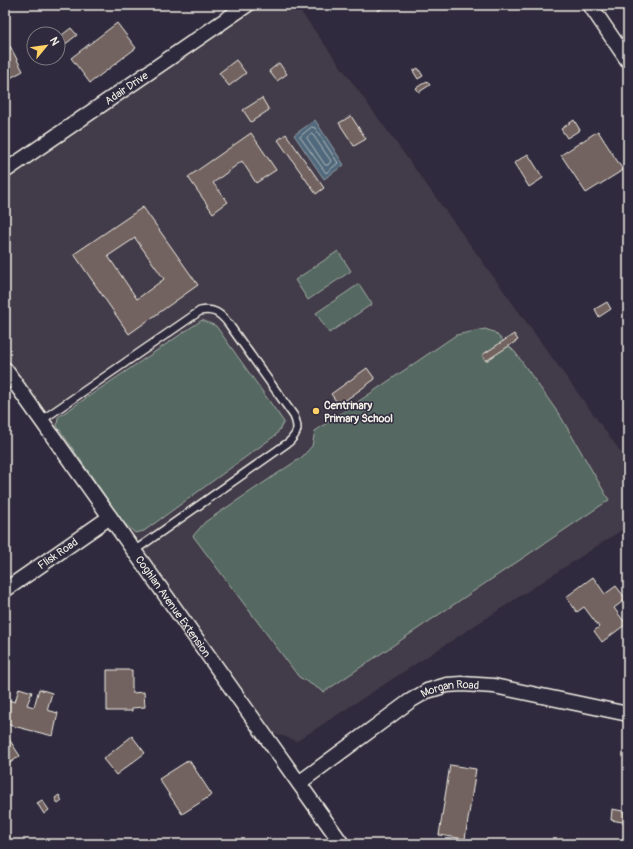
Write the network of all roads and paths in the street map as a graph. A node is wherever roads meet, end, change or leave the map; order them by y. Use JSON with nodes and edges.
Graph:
{"nodes":[{"id":1,"x":247,"y":5,"type":"edge"},
{"id":2,"x":590,"y":5,"type":"edge"},
{"id":3,"x":628,"y":61,"type":"edge"},
{"id":4,"x":5,"y":171,"type":"edge"},
{"id":5,"x":5,"y":369,"type":"edge"},
{"id":6,"x":42,"y":420,"type":"junction"},
{"id":7,"x":110,"y":517,"type":"junction"},
{"id":8,"x":134,"y":551,"type":"junction"},
{"id":9,"x":5,"y":590,"type":"edge"},
{"id":10,"x":628,"y":714,"type":"edge"},
{"id":11,"x":299,"y":783,"type":"junction"},
{"id":12,"x":342,"y":844,"type":"edge"}],
"edges":[{"from":1,"to":4,"type":"street","name":"Adair Drive"},
{"from":2,"to":3,"type":"street"},
{"from":5,"to":6,"type":"street","name":"Coghlan Avenue Extension"},
{"from":6,"to":7,"type":"street","name":"Coghlan Avenue Extension"},
{"from":6,"to":8,"type":"lane"},
{"from":7,"to":8,"type":"street","name":"Coghlan Avenue Extension"},
{"from":7,"to":9,"type":"street","name":"Flisk Road"},
{"from":8,"to":11,"type":"street","name":"Coghlan Avenue Extension"},
{"from":10,"to":11,"type":"street","name":"Morgan Road"},
{"from":11,"to":12,"type":"street","name":"Coghlan Avenue Extension"}]}
